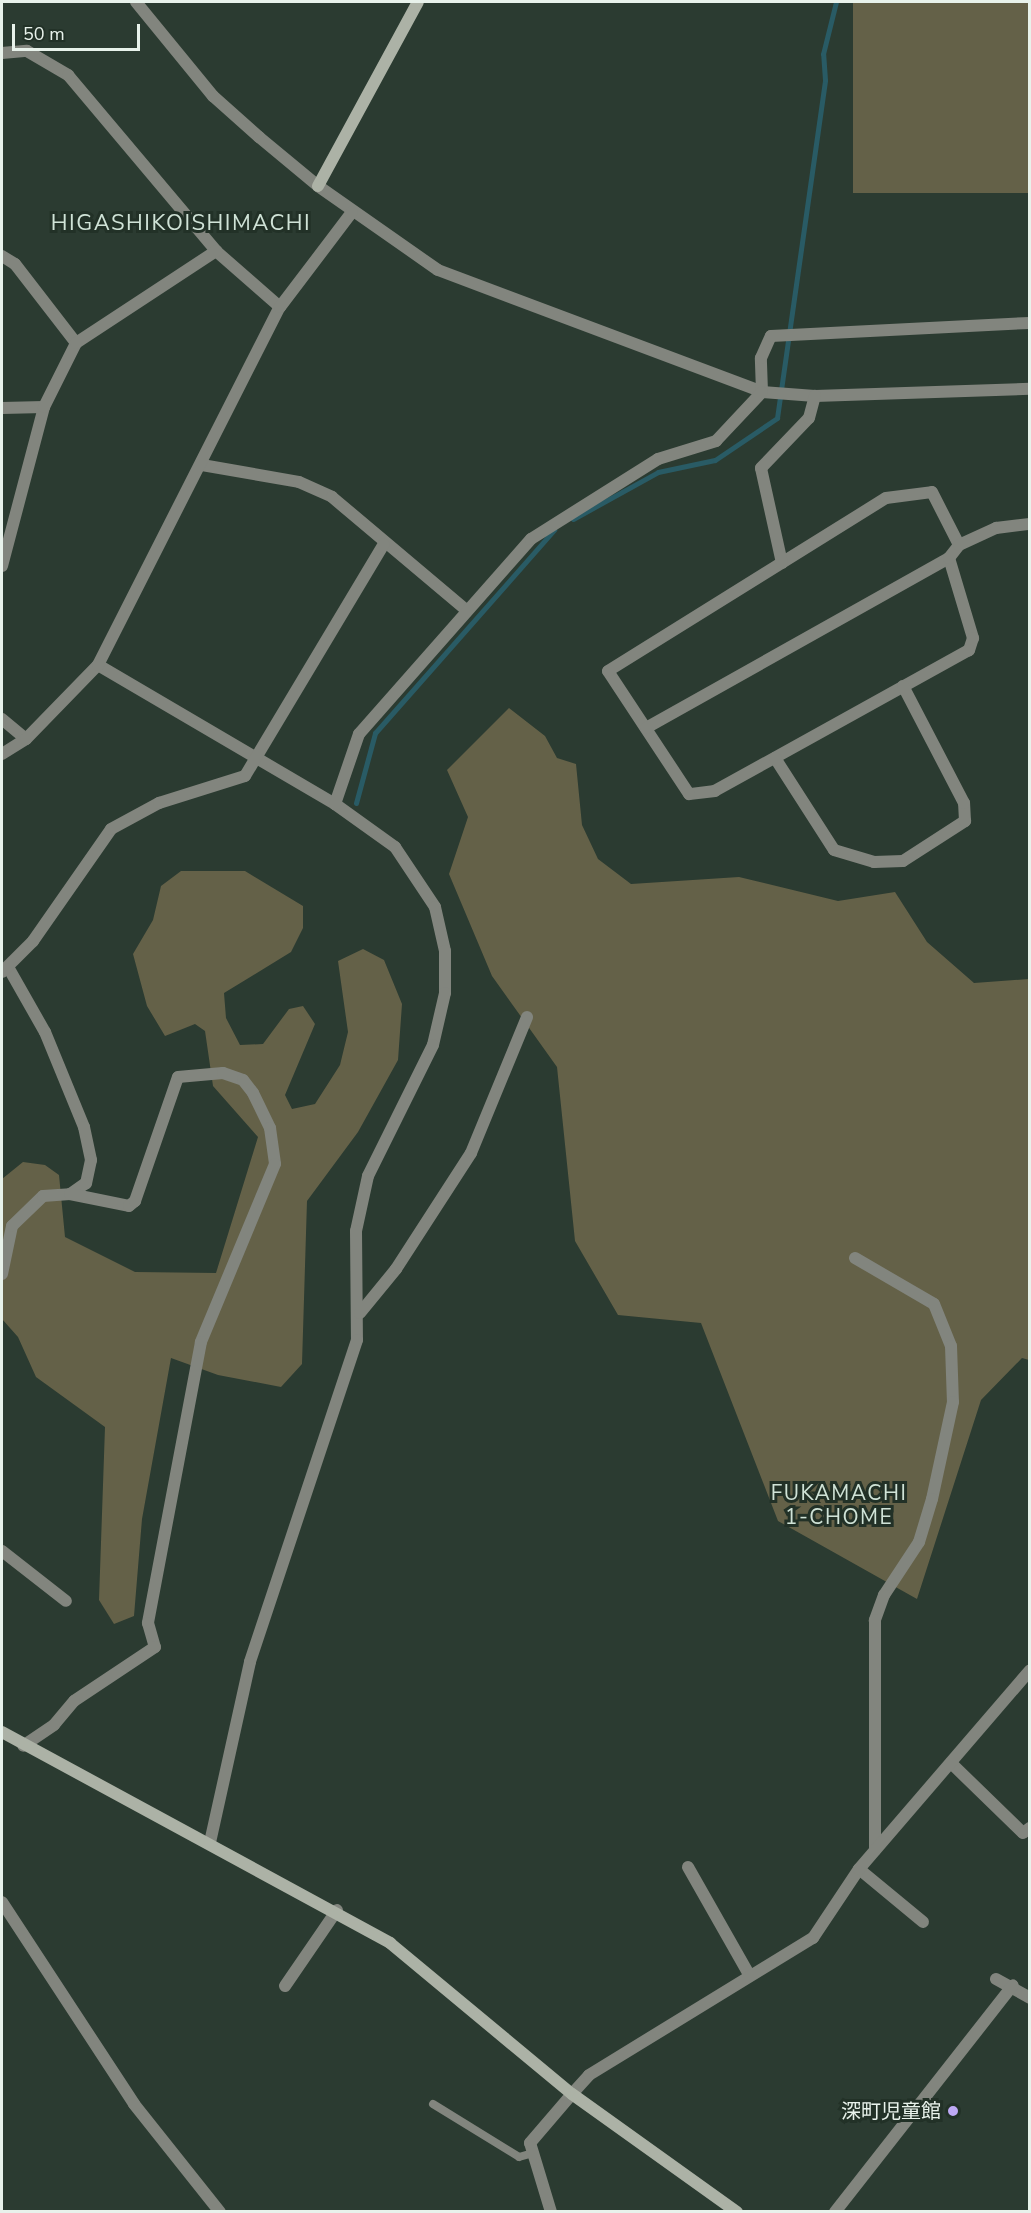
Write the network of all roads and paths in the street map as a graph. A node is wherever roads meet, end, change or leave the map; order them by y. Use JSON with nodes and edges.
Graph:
{"nodes":[{"id":1,"x":136,"y":2,"type":"edge"},
{"id":2,"x":418,"y":2,"type":"edge"},
{"id":3,"x":2,"y":52,"type":"edge"},
{"id":4,"x":318,"y":186,"type":"junction"},
{"id":5,"x":352,"y":212,"type":"junction"},
{"id":6,"x":216,"y":251,"type":"junction"},
{"id":7,"x":2,"y":256,"type":"edge"},
{"id":8,"x":279,"y":307,"type":"junction"},
{"id":9,"x":1029,"y":323,"type":"edge"},
{"id":10,"x":76,"y":343,"type":"junction"},
{"id":11,"x":1029,"y":389,"type":"edge"},
{"id":12,"x":762,"y":392,"type":"junction"},
{"id":13,"x":815,"y":396,"type":"junction"},
{"id":14,"x":44,"y":407,"type":"junction"},
{"id":15,"x":2,"y":408,"type":"edge"},
{"id":16,"x":202,"y":465,"type":"junction"},
{"id":17,"x":1029,"y":524,"type":"edge"},
{"id":18,"x":384,"y":544,"type":"junction"},
{"id":19,"x":959,"y":544,"type":"junction"},
{"id":20,"x":949,"y":558,"type":"junction"},
{"id":21,"x":782,"y":563,"type":"junction"},
{"id":22,"x":2,"y":566,"type":"edge"},
{"id":23,"x":466,"y":610,"type":"junction"},
{"id":24,"x":98,"y":665,"type":"junction"},
{"id":25,"x":903,"y":687,"type":"junction"},
{"id":26,"x":2,"y":719,"type":"edge"},
{"id":27,"x":646,"y":728,"type":"junction"},
{"id":28,"x":26,"y":739,"type":"junction"},
{"id":29,"x":2,"y":754,"type":"edge"},
{"id":30,"x":254,"y":758,"type":"junction"},
{"id":31,"x":775,"y":758,"type":"junction"},
{"id":32,"x":335,"y":804,"type":"junction"},
{"id":33,"x":5,"y":970,"type":"edge"},
{"id":34,"x":527,"y":1017,"type":"dead end"},
{"id":35,"x":70,"y":1194,"type":"junction"},
{"id":36,"x":855,"y":1258,"type":"dead end"},
{"id":37,"x":2,"y":1274,"type":"edge"},
{"id":38,"x":360,"y":1313,"type":"junction"},
{"id":39,"x":2,"y":1551,"type":"edge"},
{"id":40,"x":66,"y":1601,"type":"dead end"},
{"id":41,"x":1029,"y":1670,"type":"edge"},
{"id":42,"x":2,"y":1732,"type":"edge"},
{"id":43,"x":24,"y":1746,"type":"junction"},
{"id":44,"x":951,"y":1763,"type":"junction"},
{"id":45,"x":1029,"y":1828,"type":"edge"},
{"id":46,"x":210,"y":1842,"type":"junction"},
{"id":47,"x":875,"y":1850,"type":"junction"},
{"id":48,"x":688,"y":1868,"type":"dead end"},
{"id":49,"x":859,"y":1869,"type":"junction"},
{"id":50,"x":2,"y":1902,"type":"edge"},
{"id":51,"x":337,"y":1910,"type":"junction"},
{"id":52,"x":923,"y":1922,"type":"dead end"},
{"id":53,"x":750,"y":1976,"type":"junction"},
{"id":54,"x":996,"y":1979,"type":"dead end"},
{"id":55,"x":1013,"y":1985,"type":"junction"},
{"id":56,"x":285,"y":1986,"type":"dead end"},
{"id":57,"x":1029,"y":1998,"type":"edge"},
{"id":58,"x":572,"y":2094,"type":"junction"},
{"id":59,"x":434,"y":2104,"type":"dead end"},
{"id":60,"x":533,"y":2153,"type":"junction"},
{"id":61,"x":220,"y":2211,"type":"edge"},
{"id":62,"x":551,"y":2211,"type":"edge"},
{"id":63,"x":737,"y":2211,"type":"edge"},
{"id":64,"x":835,"y":2211,"type":"edge"}],
"edges":[{"from":1,"to":4,"type":"street"},
{"from":2,"to":4,"type":"street"},
{"from":3,"to":6,"type":"street"},
{"from":4,"to":5,"type":"street"},
{"from":5,"to":8,"type":"street"},
{"from":5,"to":12,"type":"street"},
{"from":6,"to":8,"type":"street"},
{"from":6,"to":10,"type":"street"},
{"from":7,"to":10,"type":"street"},
{"from":8,"to":16,"type":"street"},
{"from":9,"to":12,"type":"street"},
{"from":10,"to":14,"type":"street"},
{"from":11,"to":13,"type":"street"},
{"from":12,"to":13,"type":"street"},
{"from":12,"to":23,"type":"street"},
{"from":13,"to":21,"type":"street"},
{"from":14,"to":15,"type":"street"},
{"from":14,"to":22,"type":"street"},
{"from":16,"to":18,"type":"street"},
{"from":16,"to":24,"type":"street"},
{"from":17,"to":19,"type":"street"},
{"from":18,"to":23,"type":"street"},
{"from":18,"to":30,"type":"street"},
{"from":19,"to":20,"type":"street"},
{"from":19,"to":21,"type":"street"},
{"from":20,"to":25,"type":"street"},
{"from":20,"to":27,"type":"street"},
{"from":21,"to":27,"type":"street"},
{"from":23,"to":32,"type":"street"},
{"from":24,"to":28,"type":"street"},
{"from":24,"to":30,"type":"street"},
{"from":25,"to":31,"type":"street"},
{"from":25,"to":31,"type":"street"},
{"from":26,"to":28,"type":"street"},
{"from":27,"to":31,"type":"street"},
{"from":28,"to":29,"type":"street"},
{"from":30,"to":32,"type":"street"},
{"from":30,"to":33,"type":"street"},
{"from":32,"to":38,"type":"street"},
{"from":33,"to":35,"type":"street"},
{"from":34,"to":38,"type":"street"},
{"from":35,"to":37,"type":"street"},
{"from":35,"to":43,"type":"street"},
{"from":36,"to":47,"type":"street"},
{"from":38,"to":46,"type":"street"},
{"from":39,"to":40,"type":"street"},
{"from":41,"to":44,"type":"street"},
{"from":42,"to":43,"type":"street"},
{"from":43,"to":46,"type":"street"},
{"from":44,"to":45,"type":"street"},
{"from":44,"to":47,"type":"street"},
{"from":46,"to":51,"type":"street"},
{"from":47,"to":49,"type":"street"},
{"from":48,"to":53,"type":"street"},
{"from":49,"to":52,"type":"street"},
{"from":49,"to":53,"type":"street"},
{"from":50,"to":61,"type":"street"},
{"from":51,"to":56,"type":"street"},
{"from":51,"to":58,"type":"street"},
{"from":53,"to":58,"type":"street"},
{"from":54,"to":55,"type":"street"},
{"from":55,"to":57,"type":"street"},
{"from":55,"to":64,"type":"street"},
{"from":58,"to":60,"type":"street"},
{"from":58,"to":63,"type":"street"},
{"from":59,"to":60,"type":"lane"},
{"from":60,"to":62,"type":"street"}]}
